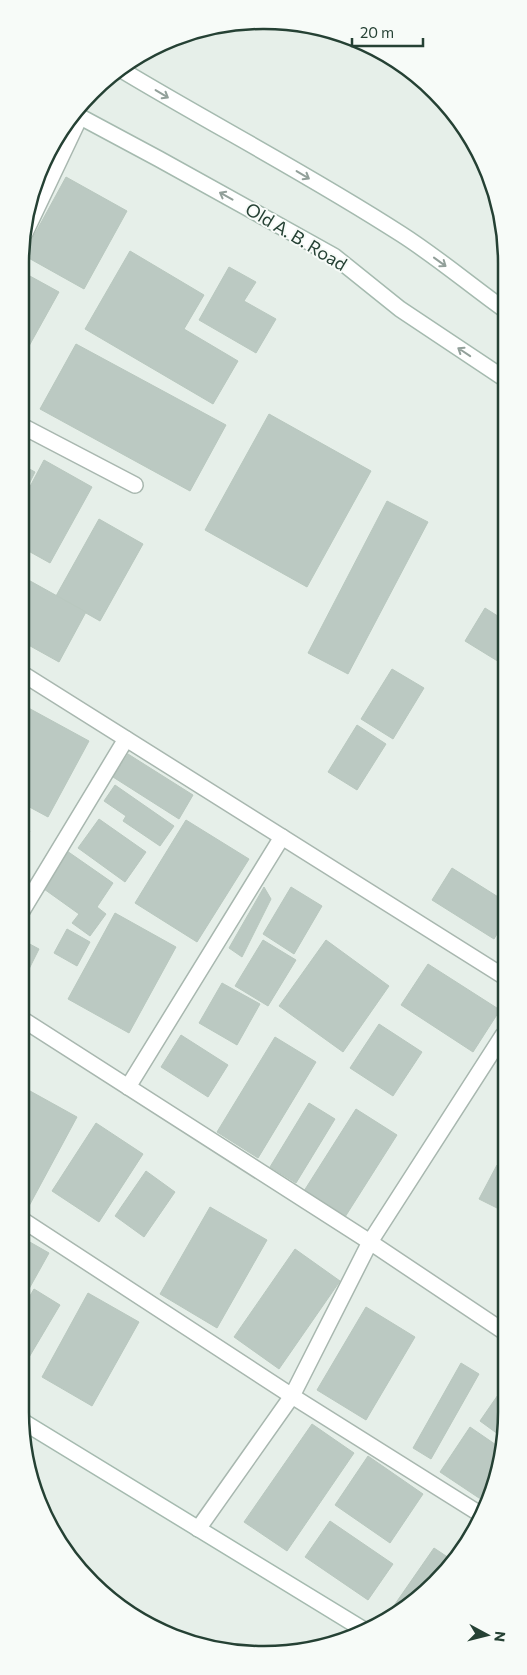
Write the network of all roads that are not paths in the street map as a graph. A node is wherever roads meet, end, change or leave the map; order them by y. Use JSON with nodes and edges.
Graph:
{"nodes":[{"id":1,"x":126,"y":73,"type":"edge"},
{"id":2,"x":80,"y":117,"type":"edge"},
{"id":3,"x":74,"y":125,"type":"edge"},
{"id":4,"x":35,"y":212,"type":"edge"},
{"id":5,"x":498,"y":305,"type":"edge"},
{"id":6,"x":498,"y":375,"type":"edge"},
{"id":7,"x":29,"y":430,"type":"edge"},
{"id":8,"x":135,"y":485,"type":"dead end"},
{"id":9,"x":29,"y":678,"type":"edge"},
{"id":10,"x":126,"y":739,"type":"junction"},
{"id":11,"x":282,"y":837,"type":"junction"},
{"id":12,"x":29,"y":899,"type":"edge"},
{"id":13,"x":498,"y":973,"type":"edge"},
{"id":14,"x":29,"y":1023,"type":"edge"},
{"id":15,"x":498,"y":1043,"type":"edge"},
{"id":16,"x":128,"y":1087,"type":"junction"},
{"id":17,"x":29,"y":1224,"type":"edge"},
{"id":18,"x":370,"y":1242,"type":"junction"},
{"id":19,"x":498,"y":1328,"type":"edge"},
{"id":20,"x":292,"y":1396,"type":"junction"},
{"id":21,"x":29,"y":1425,"type":"edge"},
{"id":22,"x":476,"y":1511,"type":"edge"},
{"id":23,"x":198,"y":1529,"type":"junction"},
{"id":24,"x":358,"y":1626,"type":"edge"}],
"edges":[{"from":1,"to":5,"type":"street","one_way":true},
{"from":6,"to":2,"type":"street","name":"Old A. B. Road","one_way":true},
{"from":3,"to":4,"type":"street"},
{"from":7,"to":8,"type":"street"},
{"from":9,"to":10,"type":"street"},
{"from":10,"to":11,"type":"street"},
{"from":10,"to":12,"type":"street"},
{"from":11,"to":13,"type":"street"},
{"from":11,"to":16,"type":"street"},
{"from":14,"to":16,"type":"street"},
{"from":15,"to":18,"type":"street"},
{"from":16,"to":18,"type":"street"},
{"from":17,"to":20,"type":"street"},
{"from":18,"to":19,"type":"street"},
{"from":18,"to":20,"type":"street"},
{"from":20,"to":22,"type":"street"},
{"from":20,"to":23,"type":"street"},
{"from":21,"to":23,"type":"street"},
{"from":23,"to":24,"type":"street"}]}
